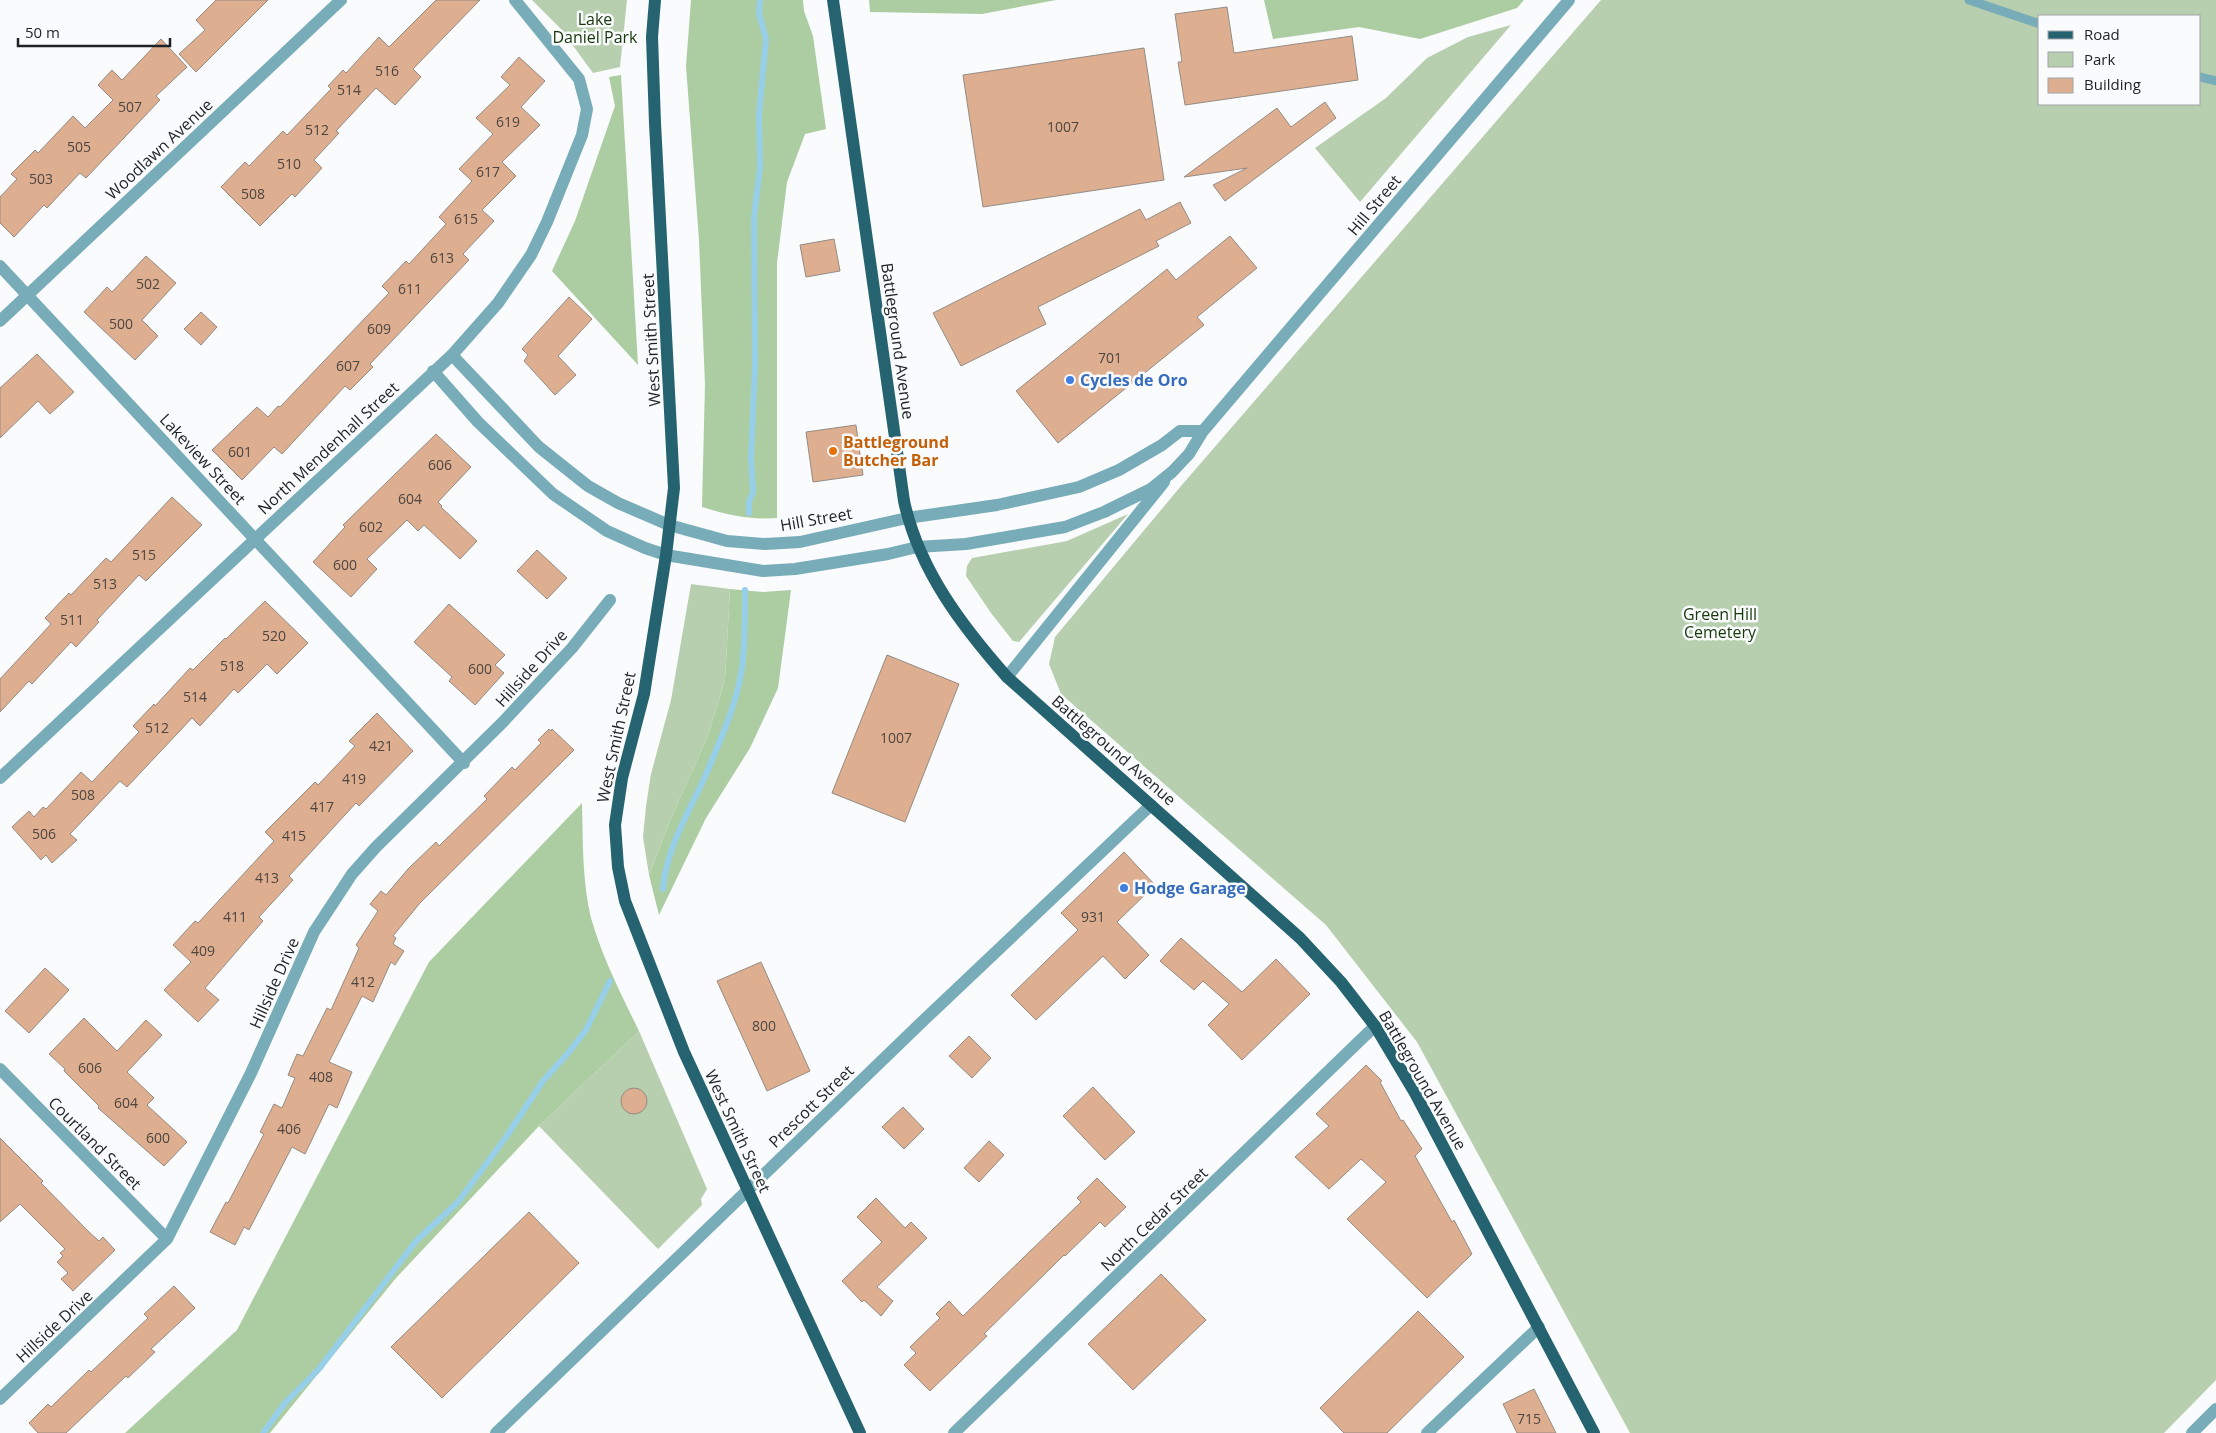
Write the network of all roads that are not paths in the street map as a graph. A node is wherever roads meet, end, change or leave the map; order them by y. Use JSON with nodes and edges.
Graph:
{"nodes":[{"id":1,"x":340,"y":0,"type":"edge"},
{"id":2,"x":515,"y":0,"type":"edge"},
{"id":3,"x":655,"y":0,"type":"edge"},
{"id":4,"x":833,"y":0,"type":"edge"},
{"id":5,"x":1569,"y":0,"type":"edge"},
{"id":6,"x":1969,"y":0,"type":"edge"},
{"id":7,"x":2038,"y":23,"type":"edge"},
{"id":8,"x":2201,"y":77,"type":"edge"},
{"id":9,"x":2216,"y":81,"type":"edge"},
{"id":10,"x":0,"y":266,"type":"edge"},
{"id":11,"x":27,"y":295,"type":"junction"},
{"id":12,"x":0,"y":321,"type":"edge"},
{"id":13,"x":452,"y":354,"type":"junction"},
{"id":14,"x":432,"y":371,"type":"junction"},
{"id":15,"x":1203,"y":431,"type":"junction"},
{"id":16,"x":1172,"y":472,"type":"junction"},
{"id":17,"x":908,"y":518,"type":"junction"},
{"id":18,"x":669,"y":525,"type":"junction"},
{"id":19,"x":256,"y":539,"type":"junction"},
{"id":20,"x":917,"y":547,"type":"junction"},
{"id":21,"x":666,"y":555,"type":"junction"},
{"id":22,"x":610,"y":600,"type":"dead end"},
{"id":23,"x":1007,"y":677,"type":"junction"},
{"id":24,"x":464,"y":763,"type":"junction"},
{"id":25,"x":0,"y":778,"type":"edge"},
{"id":26,"x":1152,"y":805,"type":"junction"},
{"id":27,"x":1375,"y":1026,"type":"junction"},
{"id":28,"x":0,"y":1069,"type":"edge"},
{"id":29,"x":748,"y":1190,"type":"junction"},
{"id":30,"x":167,"y":1239,"type":"junction"},
{"id":31,"x":1539,"y":1327,"type":"junction"},
{"id":32,"x":0,"y":1399,"type":"edge"},
{"id":33,"x":2216,"y":1409,"type":"edge"},
{"id":34,"x":496,"y":1433,"type":"edge"},
{"id":35,"x":860,"y":1433,"type":"edge"},
{"id":36,"x":954,"y":1433,"type":"edge"},
{"id":37,"x":1427,"y":1433,"type":"edge"},
{"id":38,"x":1594,"y":1433,"type":"edge"},
{"id":39,"x":2192,"y":1433,"type":"edge"}],
"edges":[{"from":1,"to":11,"type":"street","name":"Woodlawn Avenue"},
{"from":2,"to":13,"type":"street","name":"North Mendenhall Street"},
{"from":3,"to":18,"type":"main road","name":"West Smith Street"},
{"from":4,"to":17,"type":"main road","name":"Battleground Avenue"},
{"from":5,"to":15,"type":"street","name":"Hill Street"},
{"from":6,"to":7,"type":"lane"},
{"from":8,"to":9,"type":"lane"},
{"from":10,"to":11,"type":"street","name":"Lakeview Street"},
{"from":11,"to":12,"type":"street","name":"Woodlawn Avenue"},
{"from":11,"to":19,"type":"street","name":"Lakeview Street"},
{"from":13,"to":14,"type":"street","name":"North Mendenhall Street"},
{"from":13,"to":18,"type":"street","name":"Hill Street"},
{"from":14,"to":19,"type":"street","name":"North Mendenhall Street"},
{"from":14,"to":21,"type":"street","name":"Hill Street"},
{"from":15,"to":16,"type":"street","name":"Hill Street"},
{"from":15,"to":17,"type":"street","name":"Hill Street"},
{"from":16,"to":20,"type":"street","name":"Hill Street"},
{"from":16,"to":23,"type":"street","name":"Hill Street"},
{"from":17,"to":18,"type":"street","name":"Hill Street"},
{"from":17,"to":20,"type":"main road","name":"Battleground Avenue"},
{"from":18,"to":21,"type":"main road","name":"West Smith Street"},
{"from":19,"to":24,"type":"street","name":"Lakeview Street"},
{"from":19,"to":25,"type":"street","name":"North Mendenhall Street"},
{"from":20,"to":21,"type":"street","name":"Hill Street"},
{"from":20,"to":23,"type":"main road","name":"Battleground Avenue"},
{"from":21,"to":29,"type":"main road","name":"West Smith Street"},
{"from":22,"to":24,"type":"street","name":"Hillside Drive"},
{"from":23,"to":26,"type":"main road","name":"Battleground Avenue"},
{"from":24,"to":30,"type":"street","name":"Hillside Drive"},
{"from":26,"to":27,"type":"main road","name":"Battleground Avenue"},
{"from":26,"to":29,"type":"street","name":"Prescott Street"},
{"from":27,"to":31,"type":"main road","name":"Battleground Avenue"},
{"from":27,"to":36,"type":"street","name":"North Cedar Street"},
{"from":28,"to":30,"type":"street","name":"Courtland Street"},
{"from":29,"to":34,"type":"street","name":"Prescott Street"},
{"from":29,"to":35,"type":"main road","name":"West Smith Street"},
{"from":30,"to":32,"type":"street","name":"Hillside Drive"},
{"from":31,"to":37,"type":"street"},
{"from":31,"to":38,"type":"main road","name":"Battleground Avenue"},
{"from":33,"to":39,"type":"street"}]}
